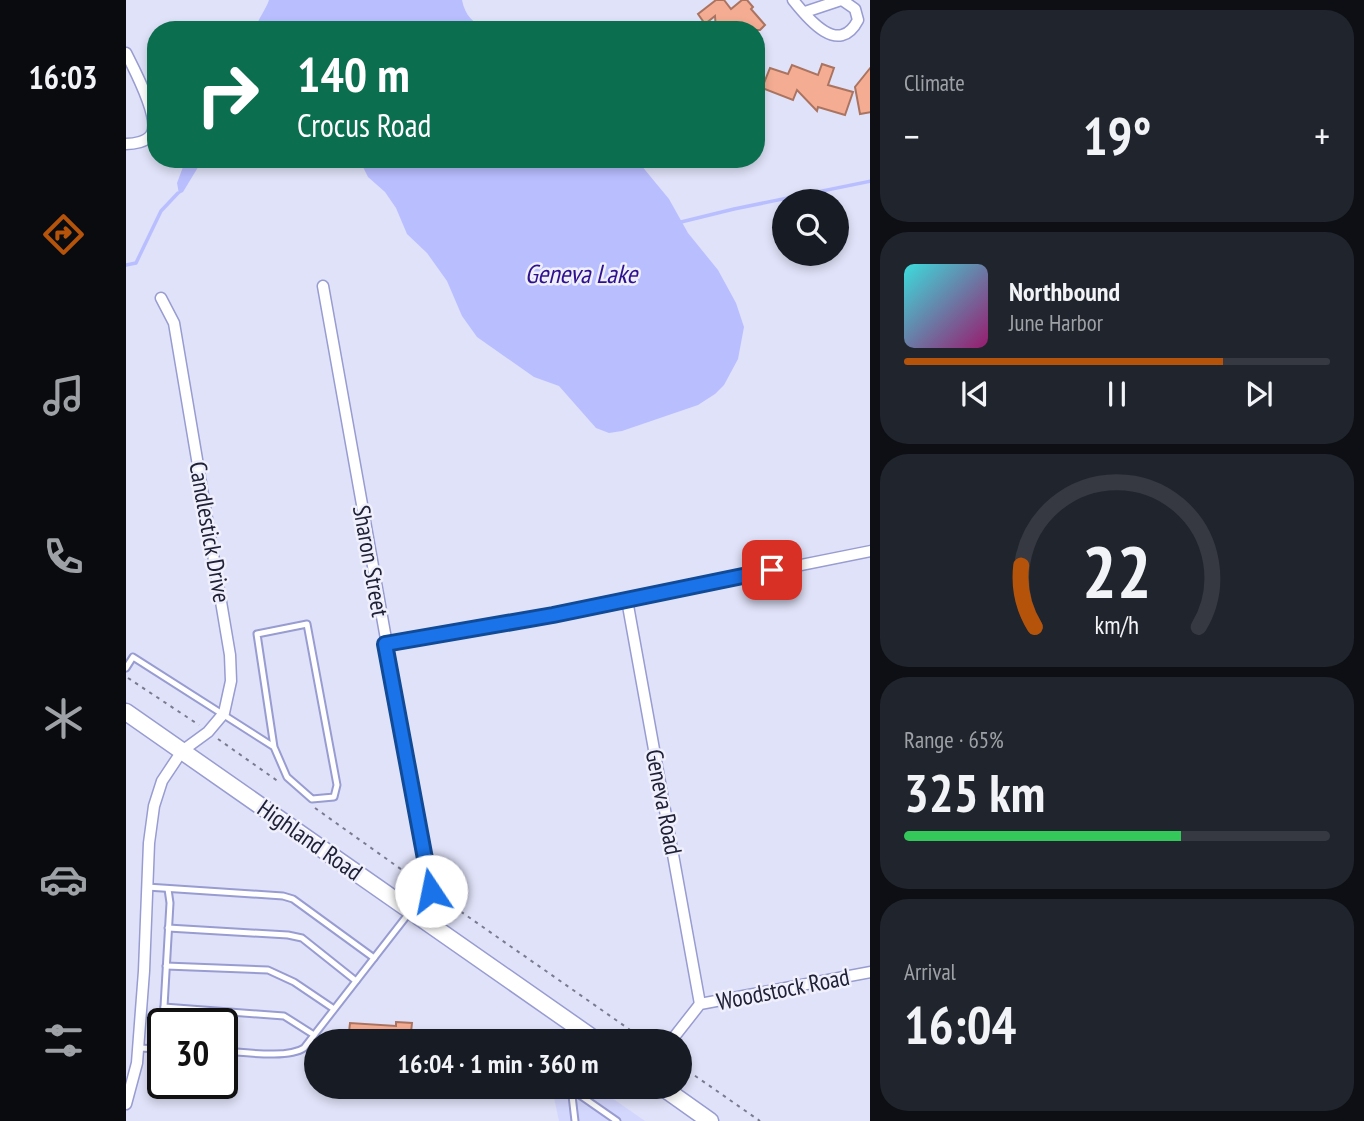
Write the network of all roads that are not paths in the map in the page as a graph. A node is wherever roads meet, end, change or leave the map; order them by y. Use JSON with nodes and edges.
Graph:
{"nodes":[{"id":1,"x":793,"y":0,"type":"edge"},
{"id":2,"x":841,"y":0,"type":"edge"},
{"id":3,"x":805,"y":12,"type":"junction"},
{"id":4,"x":126,"y":53,"type":"edge"},
{"id":5,"x":147,"y":104,"type":"edge"},
{"id":6,"x":147,"y":138,"type":"edge"},
{"id":7,"x":126,"y":144,"type":"edge"},
{"id":8,"x":323,"y":286,"type":"dead end"},
{"id":9,"x":161,"y":298,"type":"dead end"},
{"id":10,"x":870,"y":551,"type":"edge"},
{"id":11,"x":626,"y":600,"type":"junction"},
{"id":12,"x":385,"y":644,"type":"junction"},
{"id":13,"x":126,"y":668,"type":"edge"},
{"id":14,"x":126,"y":712,"type":"edge"},
{"id":15,"x":225,"y":713,"type":"junction"},
{"id":16,"x":274,"y":747,"type":"junction"},
{"id":17,"x":182,"y":751,"type":"junction"},
{"id":18,"x":147,"y":887,"type":"junction"},
{"id":19,"x":168,"y":889,"type":"junction"},
{"id":20,"x":416,"y":914,"type":"junction"},
{"id":21,"x":168,"y":928,"type":"junction"},
{"id":22,"x":374,"y":958,"type":"junction"},
{"id":23,"x":166,"y":966,"type":"junction"},
{"id":24,"x":870,"y":972,"type":"edge"},
{"id":25,"x":356,"y":981,"type":"junction"},
{"id":26,"x":701,"y":1004,"type":"junction"},
{"id":27,"x":164,"y":1007,"type":"joint"},
{"id":28,"x":334,"y":1009,"type":"junction"},
{"id":29,"x":305,"y":1029,"type":"edge"},
{"id":30,"x":319,"y":1029,"type":"edge"},
{"id":31,"x":580,"y":1029,"type":"edge"},
{"id":32,"x":681,"y":1029,"type":"edge"},
{"id":33,"x":304,"y":1046,"type":"edge"},
{"id":34,"x":138,"y":1048,"type":"junction"},
{"id":35,"x":147,"y":1048,"type":"edge"},
{"id":36,"x":238,"y":1052,"type":"edge"},
{"id":37,"x":572,"y":1099,"type":"edge"},
{"id":38,"x":586,"y":1099,"type":"edge"},
{"id":39,"x":679,"y":1099,"type":"edge"},
{"id":40,"x":126,"y":1104,"type":"edge"},
{"id":41,"x":575,"y":1121,"type":"edge"},
{"id":42,"x":617,"y":1121,"type":"edge"},
{"id":43,"x":710,"y":1121,"type":"edge"}],
"edges":[{"from":1,"to":3,"type":"street"},
{"from":2,"to":3,"type":"street"},
{"from":2,"to":3,"type":"street"},
{"from":4,"to":5,"type":"street"},
{"from":6,"to":7,"type":"street"},
{"from":8,"to":12,"type":"street","name":"Sharon Street"},
{"from":9,"to":15,"type":"street","name":"Candlestick Drive"},
{"from":10,"to":11,"type":"street"},
{"from":11,"to":12,"type":"street"},
{"from":11,"to":26,"type":"street","name":"Geneva Road"},
{"from":12,"to":20,"type":"street","name":"Sharon Street"},
{"from":13,"to":15,"type":"lane"},
{"from":14,"to":17,"type":"highway","name":"Highland Road"},
{"from":15,"to":16,"type":"lane"},
{"from":15,"to":17,"type":"street"},
{"from":16,"to":16,"type":"lane"},
{"from":17,"to":18,"type":"street"},
{"from":17,"to":20,"type":"highway","name":"Highland Road"},
{"from":18,"to":19,"type":"lane"},
{"from":18,"to":34,"type":"street"},
{"from":19,"to":21,"type":"lane"},
{"from":19,"to":22,"type":"lane"},
{"from":20,"to":22,"type":"lane"},
{"from":20,"to":31,"type":"highway","name":"Highland Road"},
{"from":21,"to":23,"type":"lane"},
{"from":21,"to":25,"type":"lane"},
{"from":22,"to":25,"type":"lane"},
{"from":23,"to":27,"type":"lane"},
{"from":23,"to":28,"type":"lane"},
{"from":24,"to":26,"type":"street","name":"Woodstock Road"},
{"from":25,"to":28,"type":"lane"},
{"from":26,"to":32,"type":"street","name":"Woodstock Road"},
{"from":27,"to":29,"type":"lane"},
{"from":28,"to":30,"type":"lane"},
{"from":33,"to":36,"type":"lane"},
{"from":34,"to":35,"type":"lane"},
{"from":34,"to":40,"type":"street"},
{"from":37,"to":41,"type":"lane"},
{"from":38,"to":42,"type":"lane"},
{"from":39,"to":43,"type":"highway"}]}
